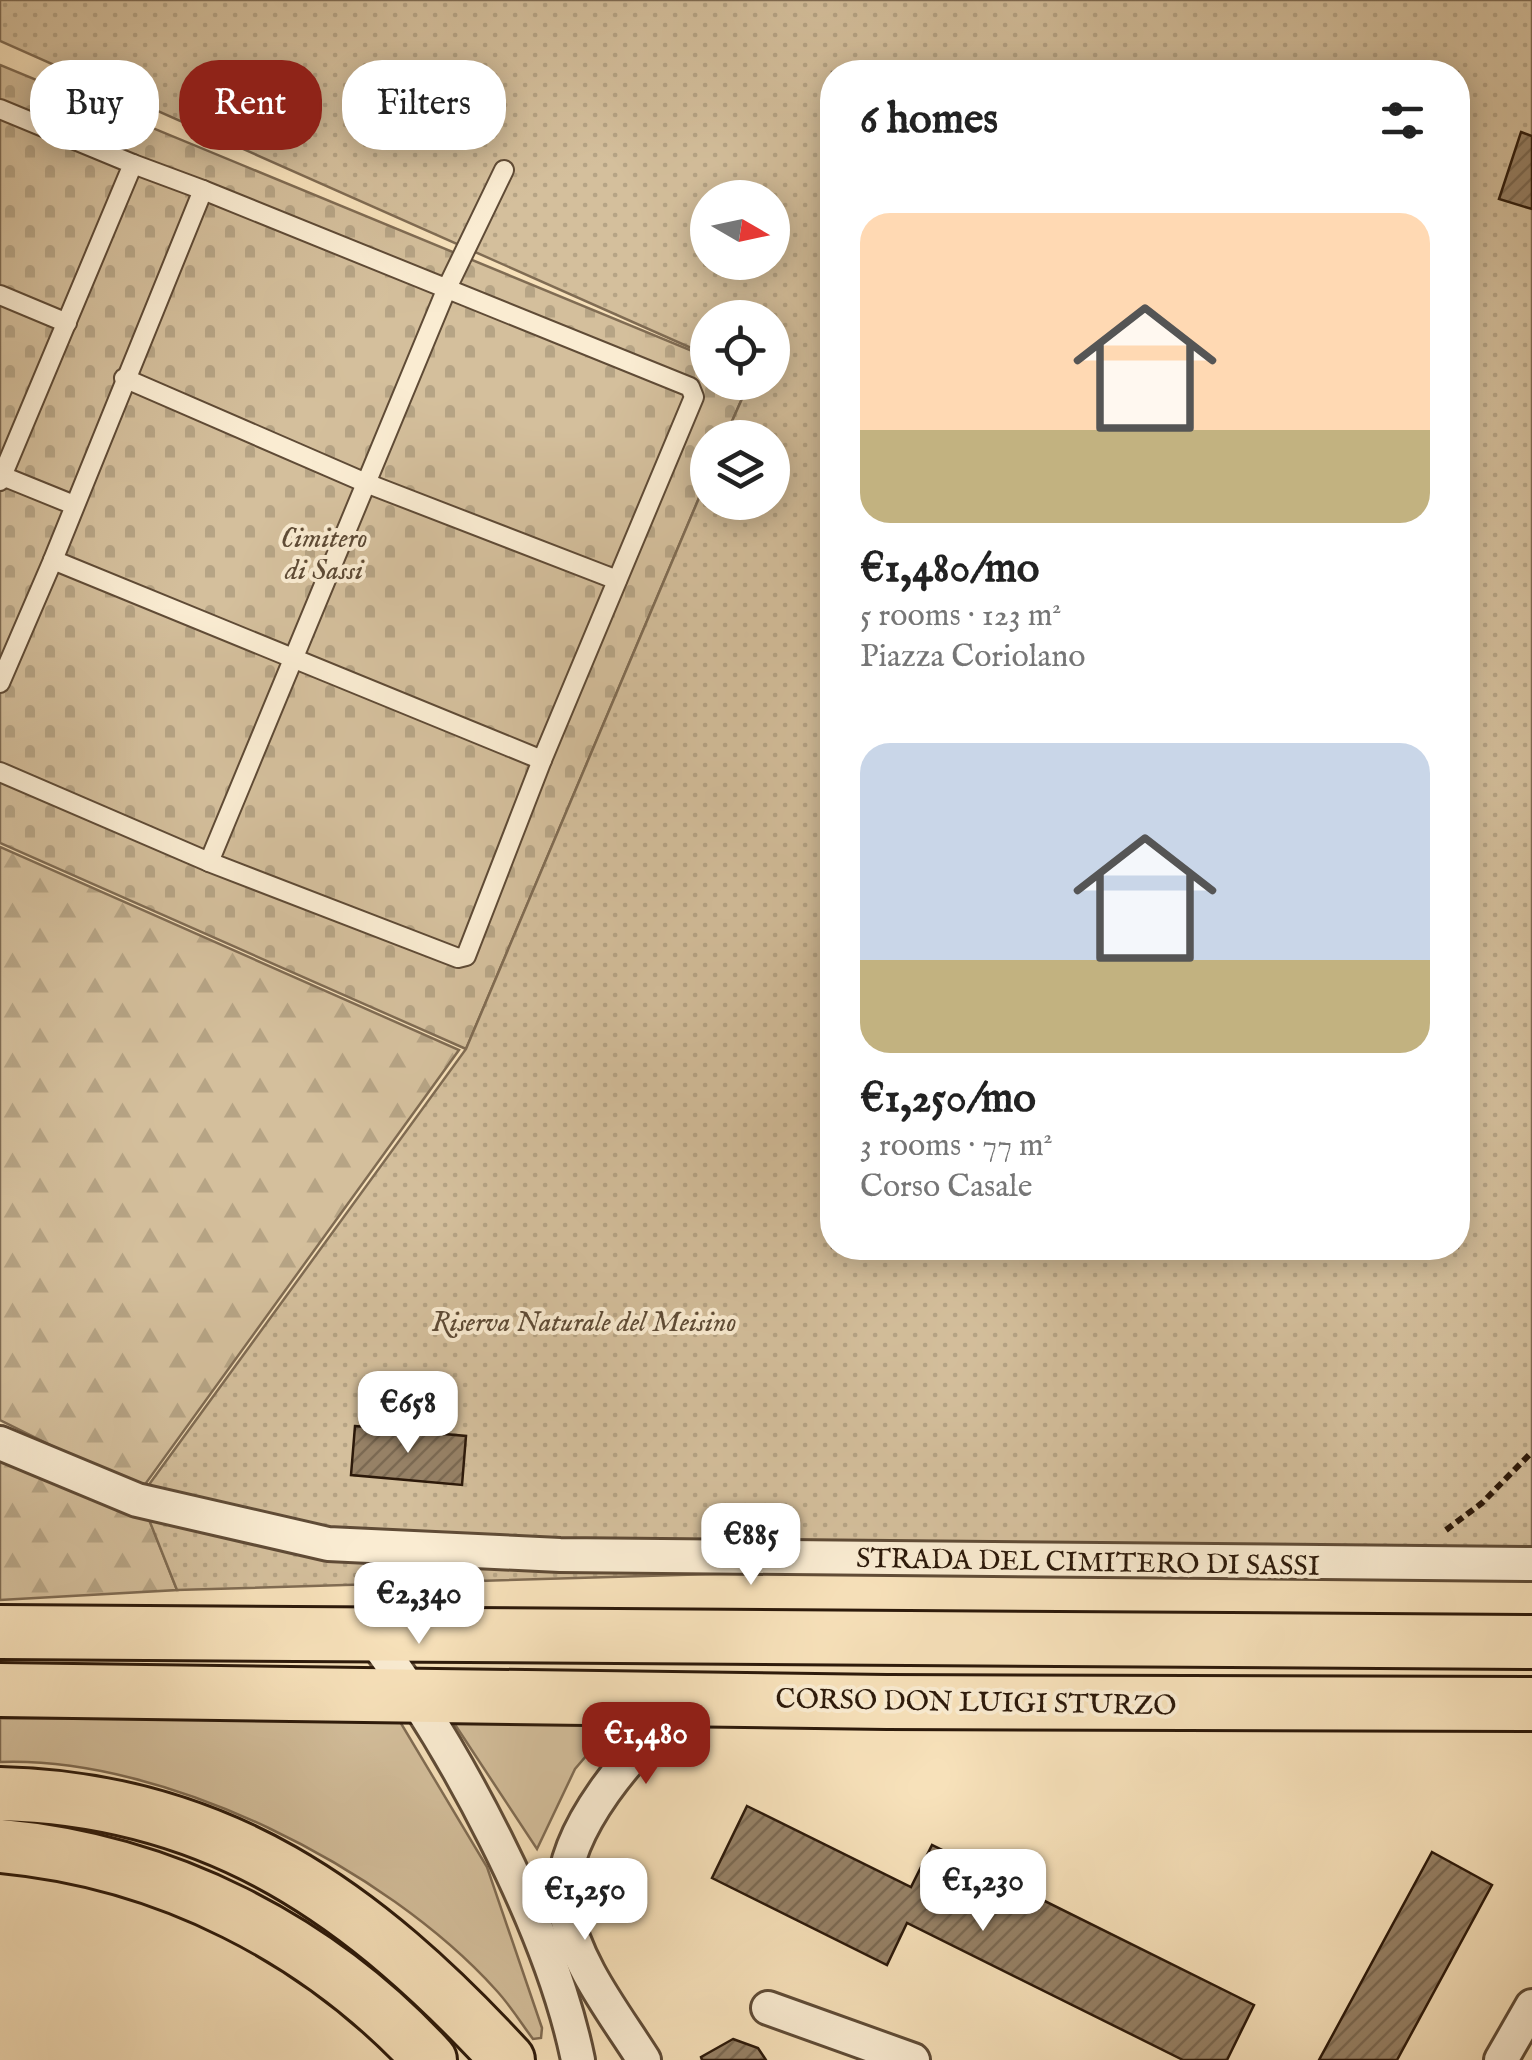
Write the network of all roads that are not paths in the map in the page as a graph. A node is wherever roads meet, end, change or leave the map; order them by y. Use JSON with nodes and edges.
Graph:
{"nodes":[{"id":1,"x":0,"y":110,"type":"edge"},
{"id":2,"x":132,"y":164,"type":"junction"},
{"id":3,"x":504,"y":170,"type":"dead end"},
{"id":4,"x":203,"y":190,"type":"junction"},
{"id":5,"x":447,"y":288,"type":"junction"},
{"id":6,"x":0,"y":295,"type":"edge"},
{"id":7,"x":67,"y":323,"type":"junction"},
{"id":8,"x":124,"y":378,"type":"junction"},
{"id":9,"x":1,"y":477,"type":"edge"},
{"id":10,"x":366,"y":482,"type":"junction"},
{"id":11,"x":74,"y":505,"type":"junction"},
{"id":12,"x":53,"y":560,"type":"junction"},
{"id":13,"x":617,"y":580,"type":"junction"},
{"id":14,"x":293,"y":662,"type":"junction"},
{"id":15,"x":0,"y":683,"type":"edge"},
{"id":16,"x":542,"y":760,"type":"junction"},
{"id":17,"x":0,"y":772,"type":"edge"},
{"id":18,"x":209,"y":862,"type":"junction"},
{"id":19,"x":0,"y":1443,"type":"edge"},
{"id":20,"x":1532,"y":1564,"type":"edge"},
{"id":21,"x":0,"y":1632,"type":"edge"},
{"id":22,"x":372,"y":1636,"type":"junction"},
{"id":23,"x":1532,"y":1642,"type":"edge"},
{"id":24,"x":0,"y":1690,"type":"edge"},
{"id":25,"x":416,"y":1694,"type":"junction"},
{"id":26,"x":692,"y":1698,"type":"junction"},
{"id":27,"x":1532,"y":1704,"type":"edge"},
{"id":28,"x":0,"y":1794,"type":"edge"},
{"id":29,"x":0,"y":1846,"type":"edge"},
{"id":30,"x":564,"y":1907,"type":"junction"},
{"id":31,"x":547,"y":1958,"type":"junction"},
{"id":32,"x":600,"y":1990,"type":"junction"},
{"id":33,"x":1532,"y":2006,"type":"edge"},
{"id":34,"x":768,"y":2008,"type":"dead end"},
{"id":35,"x":430,"y":2060,"type":"edge"},
{"id":36,"x":508,"y":2060,"type":"edge"},
{"id":37,"x":578,"y":2060,"type":"edge"},
{"id":38,"x":644,"y":2060,"type":"edge"},
{"id":39,"x":913,"y":2060,"type":"edge"},
{"id":40,"x":1500,"y":2060,"type":"edge"}],
"edges":[{"from":1,"to":2,"type":"lane"},
{"from":2,"to":4,"type":"lane"},
{"from":2,"to":7,"type":"lane"},
{"from":3,"to":5,"type":"lane"},
{"from":4,"to":5,"type":"lane"},
{"from":4,"to":8,"type":"lane"},
{"from":5,"to":10,"type":"lane"},
{"from":5,"to":13,"type":"lane"},
{"from":6,"to":7,"type":"lane"},
{"from":7,"to":9,"type":"lane"},
{"from":8,"to":10,"type":"lane"},
{"from":8,"to":11,"type":"lane"},
{"from":9,"to":11,"type":"lane"},
{"from":10,"to":13,"type":"lane"},
{"from":10,"to":14,"type":"lane"},
{"from":11,"to":12,"type":"lane"},
{"from":12,"to":14,"type":"lane"},
{"from":12,"to":15,"type":"lane"},
{"from":13,"to":16,"type":"lane"},
{"from":14,"to":16,"type":"lane"},
{"from":14,"to":18,"type":"lane"},
{"from":16,"to":18,"type":"lane"},
{"from":17,"to":18,"type":"lane"},
{"from":19,"to":20,"type":"street","name":"STRADA DEL CIMITERO DI SASSI"},
{"from":21,"to":22,"type":"main road"},
{"from":22,"to":23,"type":"main road"},
{"from":22,"to":25,"type":"street"},
{"from":24,"to":25,"type":"main road","name":"CORSO DON LUIGI STURZO"},
{"from":25,"to":26,"type":"main road","name":"CORSO DON LUIGI STURZO"},
{"from":25,"to":31,"type":"street"},
{"from":26,"to":27,"type":"main road","name":"CORSO DON LUIGI STURZO"},
{"from":26,"to":30,"type":"street"},
{"from":28,"to":36,"type":"main road"},
{"from":29,"to":35,"type":"main road"},
{"from":30,"to":31,"type":"street"},
{"from":30,"to":32,"type":"street"},
{"from":31,"to":32,"type":"street"},
{"from":31,"to":37,"type":"street"},
{"from":32,"to":38,"type":"street"},
{"from":33,"to":40,"type":"street"},
{"from":34,"to":39,"type":"street"}]}
